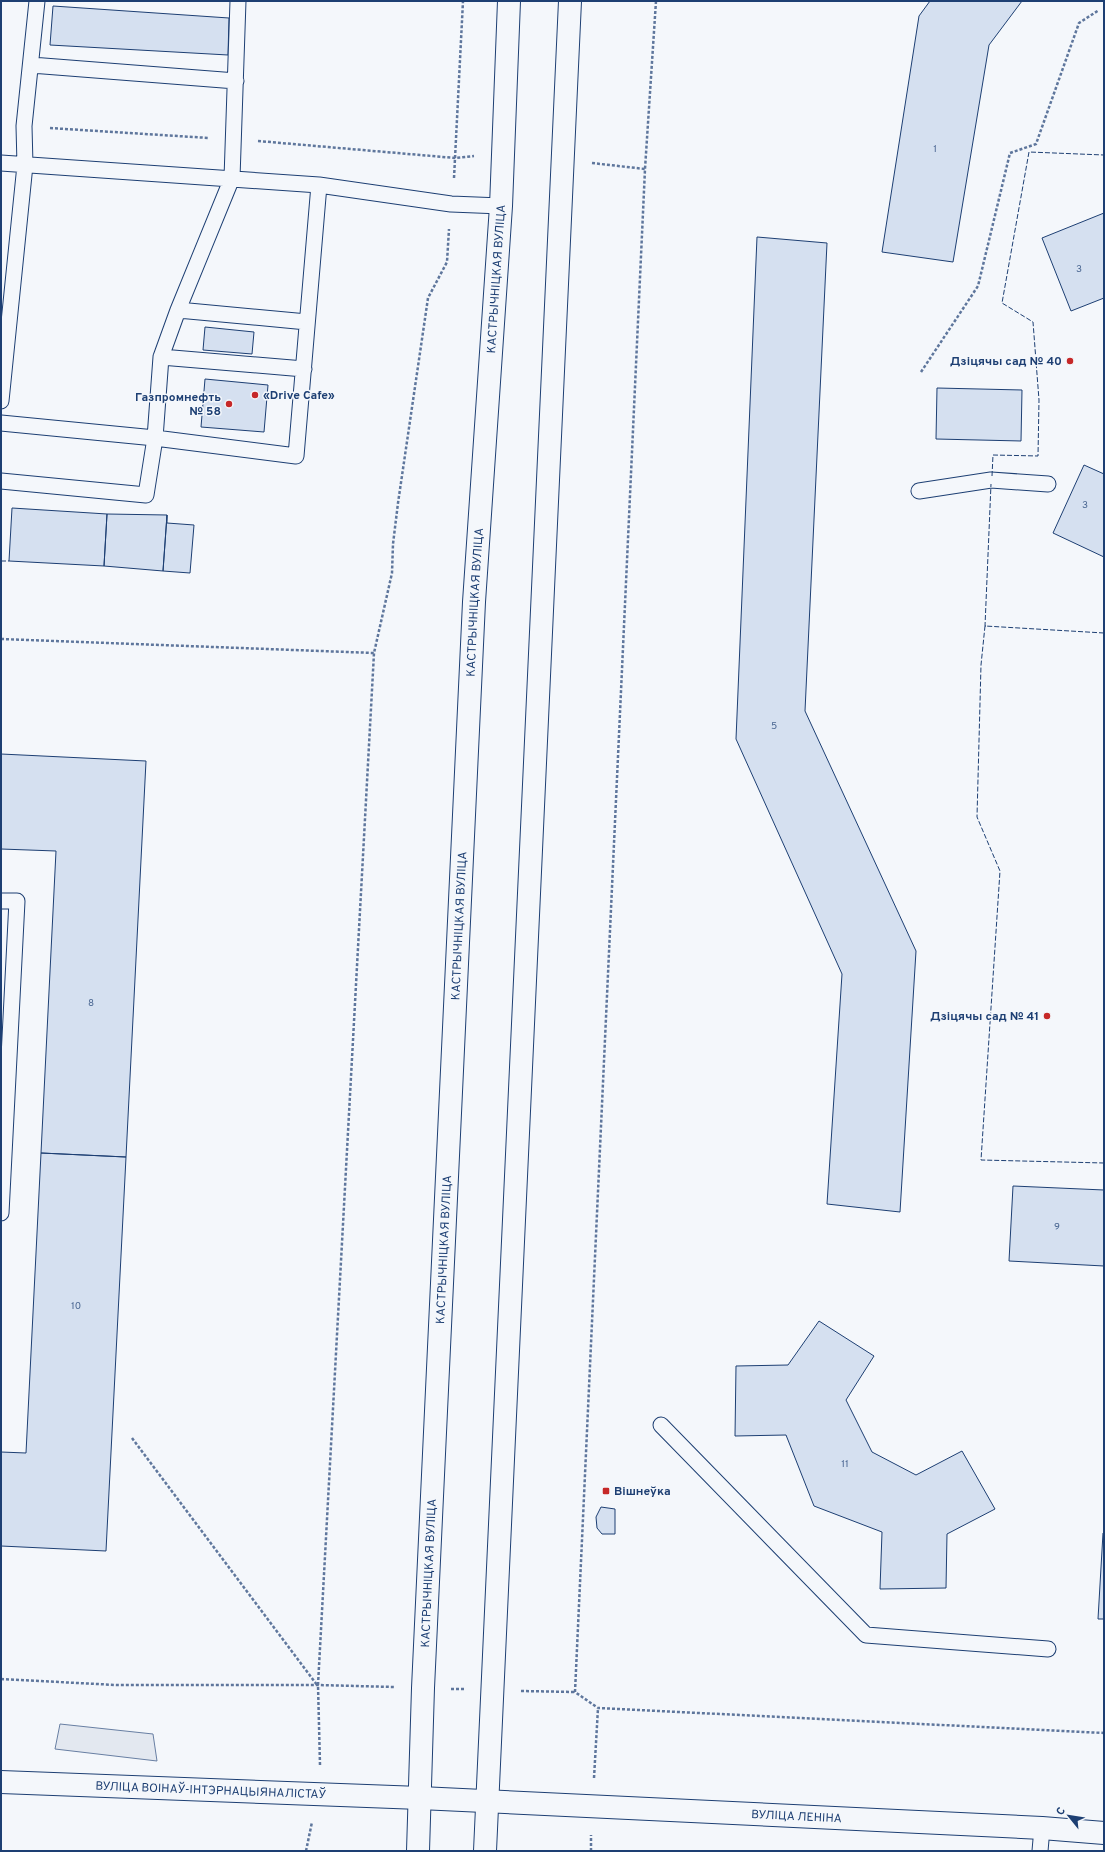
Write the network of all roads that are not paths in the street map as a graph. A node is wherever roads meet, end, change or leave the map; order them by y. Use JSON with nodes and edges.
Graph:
{"nodes":[{"id":1,"x":37,"y":1,"type":"edge"},
{"id":2,"x":238,"y":1,"type":"edge"},
{"id":3,"x":509,"y":1,"type":"edge"},
{"id":4,"x":570,"y":1,"type":"edge"},
{"id":5,"x":31,"y":65,"type":"junction"},
{"id":6,"x":236,"y":81,"type":"junction"},
{"id":7,"x":1,"y":163,"type":"edge"},
{"id":8,"x":25,"y":164,"type":"junction"},
{"id":9,"x":232,"y":178,"type":"junction"},
{"id":10,"x":319,"y":185,"type":"junction"},
{"id":11,"x":500,"y":206,"type":"junction"},
{"id":12,"x":178,"y":310,"type":"junction"},
{"id":13,"x":307,"y":322,"type":"junction"},
{"id":14,"x":161,"y":357,"type":"junction"},
{"id":15,"x":304,"y":369,"type":"junction"},
{"id":16,"x":1,"y":401,"type":"edge"},
{"id":17,"x":1,"y":423,"type":"edge"},
{"id":18,"x":155,"y":438,"type":"junction"},
{"id":19,"x":1,"y":481,"type":"edge"},
{"id":20,"x":1048,"y":484,"type":"dead end"},
{"id":21,"x":919,"y":492,"type":"dead end"},
{"id":22,"x":1,"y":901,"type":"edge"},
{"id":23,"x":1,"y":1213,"type":"edge"},
{"id":24,"x":661,"y":1425,"type":"dead end"},
{"id":25,"x":1048,"y":1649,"type":"dead end"},
{"id":26,"x":1,"y":1782,"type":"edge"},
{"id":27,"x":420,"y":1798,"type":"junction"},
{"id":28,"x":488,"y":1802,"type":"junction"},
{"id":29,"x":1042,"y":1828,"type":"junction"},
{"id":30,"x":1104,"y":1833,"type":"edge"},
{"id":31,"x":418,"y":1851,"type":"edge"},
{"id":32,"x":486,"y":1851,"type":"edge"},
{"id":33,"x":1040,"y":1851,"type":"edge"}],
"edges":[{"from":1,"to":5,"type":"lane"},
{"from":2,"to":6,"type":"lane"},
{"from":3,"to":11,"type":"main road","name":"КАСТРЫЧНІЦКАЯ ВУЛІЦА"},
{"from":4,"to":28,"type":"main road"},
{"from":5,"to":6,"type":"lane"},
{"from":5,"to":8,"type":"lane"},
{"from":6,"to":9,"type":"lane"},
{"from":7,"to":8,"type":"lane"},
{"from":8,"to":9,"type":"lane"},
{"from":8,"to":16,"type":"lane"},
{"from":9,"to":10,"type":"lane"},
{"from":9,"to":12,"type":"lane"},
{"from":10,"to":11,"type":"lane"},
{"from":10,"to":13,"type":"lane"},
{"from":11,"to":27,"type":"main road","name":"КАСТРЫЧНІЦКАЯ ВУЛІЦА"},
{"from":12,"to":13,"type":"lane"},
{"from":12,"to":14,"type":"lane"},
{"from":13,"to":15,"type":"lane"},
{"from":14,"to":15,"type":"lane"},
{"from":14,"to":18,"type":"lane"},
{"from":15,"to":18,"type":"lane"},
{"from":17,"to":18,"type":"lane"},
{"from":18,"to":19,"type":"lane"},
{"from":20,"to":21,"type":"lane"},
{"from":22,"to":23,"type":"lane"},
{"from":24,"to":25,"type":"lane"},
{"from":26,"to":27,"type":"main road","name":"ВУЛІЦА ВОІНАЎ-ІНТЭРНАЦЫЯНАЛІСТАЎ"},
{"from":27,"to":28,"type":"main road","name":"ВУЛІЦА ВОІНАЎ-ІНТЭРНАЦЫЯНАЛІСТАЎ"},
{"from":27,"to":31,"type":"main road","name":"КАСТРЫЧНІЦКАЯ ВУЛІЦА"},
{"from":28,"to":29,"type":"main road","name":"ВУЛІЦА ЛЕНІНА"},
{"from":28,"to":32,"type":"main road"},
{"from":29,"to":30,"type":"main road","name":"ВУЛІЦА ЛЕНІНА"},
{"from":29,"to":33,"type":"lane"}]}
